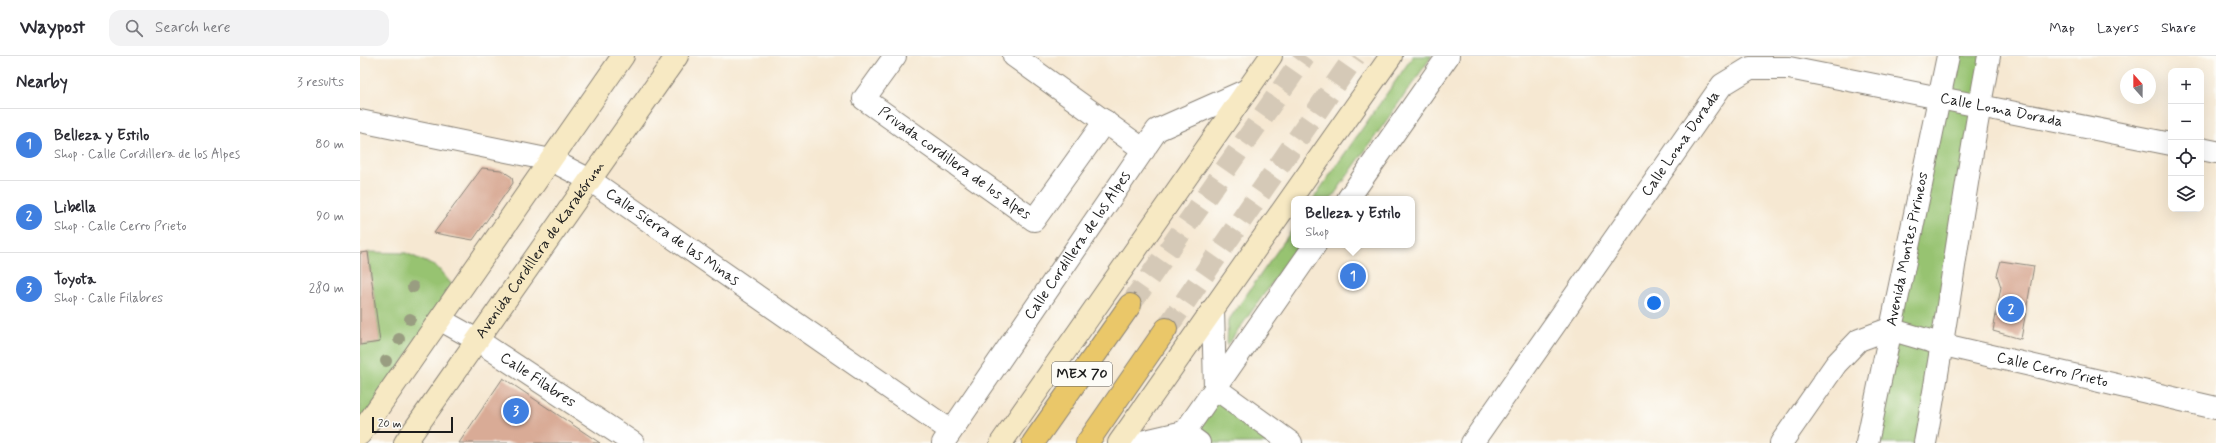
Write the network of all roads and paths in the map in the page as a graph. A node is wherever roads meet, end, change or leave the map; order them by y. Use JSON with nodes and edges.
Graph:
{"nodes":[{"id":1,"x":623,"y":56,"type":"edge"},
{"id":2,"x":677,"y":56,"type":"edge"},
{"id":3,"x":895,"y":56,"type":"edge"},
{"id":4,"x":1014,"y":56,"type":"edge"},
{"id":5,"x":1271,"y":56,"type":"edge"},
{"id":6,"x":1391,"y":56,"type":"edge"},
{"id":7,"x":1448,"y":56,"type":"edge"},
{"id":8,"x":1948,"y":56,"type":"edge"},
{"id":9,"x":1989,"y":56,"type":"edge"},
{"id":10,"x":1247,"y":90,"type":"junction"},
{"id":11,"x":1940,"y":99,"type":"junction"},
{"id":12,"x":1979,"y":106,"type":"junction"},
{"id":13,"x":360,"y":121,"type":"edge"},
{"id":14,"x":1105,"y":121,"type":"junction"},
{"id":15,"x":2168,"y":143,"type":"edge"},
{"id":16,"x":1144,"y":150,"type":"junction"},
{"id":17,"x":2204,"y":150,"type":"edge"},
{"id":18,"x":2216,"y":152,"type":"edge"},
{"id":19,"x":551,"y":160,"type":"junction"},
{"id":20,"x":590,"y":180,"type":"junction"},
{"id":21,"x":1293,"y":196,"type":"edge"},
{"id":22,"x":1350,"y":196,"type":"edge"},
{"id":23,"x":1291,"y":198,"type":"edge"},
{"id":24,"x":1313,"y":248,"type":"edge"},
{"id":25,"x":1130,"y":305,"type":"tunnel mouth"},
{"id":26,"x":1213,"y":309,"type":"junction"},
{"id":27,"x":441,"y":320,"type":"junction"},
{"id":28,"x":1166,"y":329,"type":"tunnel mouth"},
{"id":29,"x":1889,"y":329,"type":"junction"},
{"id":30,"x":477,"y":340,"type":"junction"},
{"id":31,"x":1944,"y":345,"type":"junction"},
{"id":32,"x":1215,"y":388,"type":"junction"},
{"id":33,"x":2216,"y":408,"type":"edge"},
{"id":34,"x":360,"y":434,"type":"edge"},
{"id":35,"x":947,"y":437,"type":"edge"},
{"id":36,"x":1187,"y":439,"type":"edge"},
{"id":37,"x":405,"y":443,"type":"edge"},
{"id":38,"x":633,"y":443,"type":"edge"},
{"id":39,"x":1001,"y":443,"type":"edge"},
{"id":40,"x":1033,"y":443,"type":"edge"},
{"id":41,"x":1087,"y":443,"type":"edge"},
{"id":42,"x":1119,"y":443,"type":"edge"},
{"id":43,"x":1137,"y":443,"type":"edge"},
{"id":44,"x":1291,"y":443,"type":"edge"},
{"id":45,"x":1472,"y":443,"type":"edge"},
{"id":46,"x":1781,"y":443,"type":"edge"},
{"id":47,"x":1867,"y":443,"type":"edge"},
{"id":48,"x":1925,"y":443,"type":"edge"}],
"edges":[{"from":1,"to":19,"type":"main road"},
{"from":2,"to":20,"type":"main road","name":"Avenida Cordillera de Karakórum"},
{"from":3,"to":14,"type":"street","name":"Privada cordillera de los alpes"},
{"from":4,"to":14,"type":"street"},
{"from":5,"to":10,"type":"main road"},
{"from":6,"to":21,"type":"main road"},
{"from":7,"to":22,"type":"street"},
{"from":8,"to":11,"type":"street","name":"Avenida Montes Pirineos"},
{"from":9,"to":12,"type":"street"},
{"from":10,"to":16,"type":"street","name":"Calle Cordillera de los Alpes"},
{"from":10,"to":39,"type":"main road"},
{"from":11,"to":12,"type":"street","name":"Calle Loma Dorada"},
{"from":11,"to":29,"type":"street","name":"Avenida Montes Pirineos"},
{"from":11,"to":45,"type":"street","name":"Calle Loma Dorada"},
{"from":12,"to":15,"type":"street","name":"Calle Loma Dorada"},
{"from":12,"to":31,"type":"street"},
{"from":13,"to":19,"type":"street","name":"Calle Sierra de las Minas"},
{"from":14,"to":16,"type":"street"},
{"from":16,"to":35,"type":"street","name":"Calle Cordillera de los Alpes"},
{"from":17,"to":18,"type":"street"},
{"from":19,"to":20,"type":"street","name":"Calle Sierra de las Minas"},
{"from":19,"to":27,"type":"main road"},
{"from":20,"to":30,"type":"main road","name":"Avenida Cordillera de Karakórum"},
{"from":20,"to":35,"type":"street","name":"Calle Sierra de las Minas"},
{"from":23,"to":26,"type":"main road"},
{"from":24,"to":32,"type":"street"},
{"from":25,"to":40,"type":"highway","number":"MEX 70"},
{"from":26,"to":32,"type":"street"},
{"from":26,"to":42,"type":"main road"},
{"from":27,"to":30,"type":"street","name":"Calle Filabres"},
{"from":27,"to":34,"type":"main road"},
{"from":28,"to":41,"type":"highway","number":"MEX 70"},
{"from":29,"to":31,"type":"street","name":"Calle Cerro Prieto"},
{"from":29,"to":46,"type":"street"},
{"from":29,"to":47,"type":"street","name":"Avenida Montes Pirineos"},
{"from":30,"to":37,"type":"main road","name":"Avenida Cordillera de Karakórum"},
{"from":30,"to":38,"type":"street","name":"Calle Filabres"},
{"from":31,"to":33,"type":"street","name":"Calle Cerro Prieto"},
{"from":31,"to":48,"type":"street"},
{"from":32,"to":36,"type":"street"},
{"from":32,"to":44,"type":"street"},
{"from":36,"to":43,"type":"street"}]}
